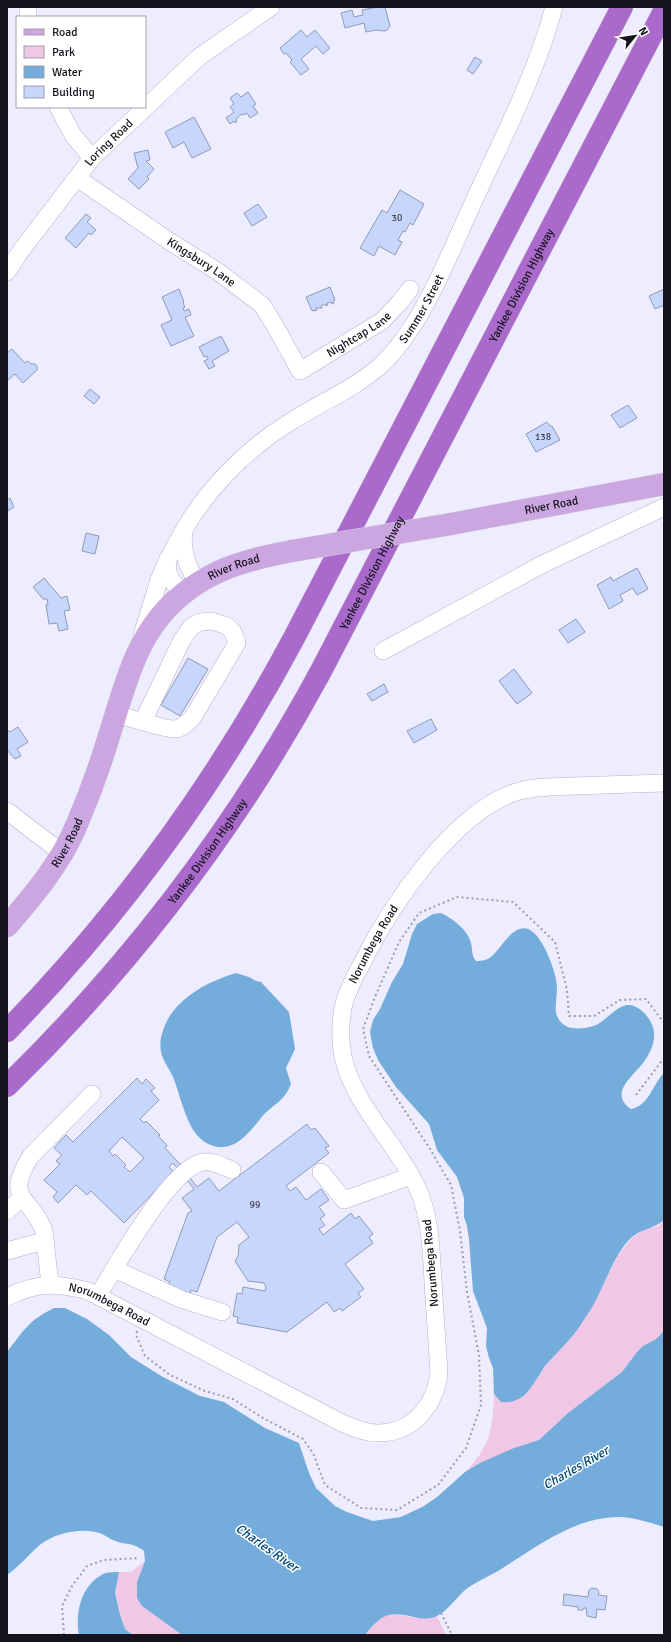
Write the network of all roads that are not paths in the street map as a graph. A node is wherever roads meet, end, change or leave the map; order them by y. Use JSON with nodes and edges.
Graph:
{"nodes":[{"id":1,"x":271,"y":7,"type":"edge"},
{"id":2,"x":554,"y":7,"type":"edge"},
{"id":3,"x":622,"y":7,"type":"edge"},
{"id":4,"x":664,"y":12,"type":"edge"},
{"id":5,"x":146,"y":107,"type":"edge"},
{"id":6,"x":59,"y":108,"type":"edge"},
{"id":7,"x":145,"y":108,"type":"edge"},
{"id":8,"x":92,"y":158,"type":"junction"},
{"id":9,"x":77,"y":178,"type":"junction"},
{"id":10,"x":7,"y":272,"type":"edge"},
{"id":11,"x":410,"y":289,"type":"dead end"},
{"id":12,"x":300,"y":371,"type":"joint"},
{"id":13,"x":664,"y":484,"type":"edge"},
{"id":14,"x":664,"y":507,"type":"edge"},
{"id":15,"x":184,"y":531,"type":"junction"},
{"id":16,"x":168,"y":559,"type":"junction"},
{"id":17,"x":190,"y":589,"type":"junction"},
{"id":18,"x":383,"y":651,"type":"dead end"},
{"id":19,"x":135,"y":656,"type":"junction"},
{"id":20,"x":116,"y":714,"type":"junction"},
{"id":21,"x":142,"y":721,"type":"junction"},
{"id":22,"x":664,"y":782,"type":"edge"},
{"id":23,"x":7,"y":811,"type":"edge"},
{"id":24,"x":62,"y":853,"type":"junction"},
{"id":25,"x":7,"y":926,"type":"edge"},
{"id":26,"x":7,"y":1030,"type":"edge"},
{"id":27,"x":7,"y":1086,"type":"edge"},
{"id":28,"x":92,"y":1094,"type":"dead end"},
{"id":29,"x":232,"y":1170,"type":"dead end"},
{"id":30,"x":321,"y":1172,"type":"dead end"},
{"id":31,"x":411,"y":1176,"type":"junction"},
{"id":32,"x":21,"y":1198,"type":"junction"},
{"id":33,"x":7,"y":1211,"type":"edge"},
{"id":34,"x":44,"y":1241,"type":"junction"},
{"id":35,"x":7,"y":1251,"type":"edge"},
{"id":36,"x":114,"y":1269,"type":"junction"},
{"id":37,"x":50,"y":1284,"type":"junction"},
{"id":38,"x":98,"y":1296,"type":"junction"},
{"id":39,"x":7,"y":1297,"type":"edge"},
{"id":40,"x":222,"y":1312,"type":"dead end"}],
"edges":[{"from":1,"to":5,"type":"street","name":"Loring Road"},
{"from":2,"to":15,"type":"street","name":"Summer Street"},
{"from":3,"to":26,"type":"highway"},
{"from":4,"to":27,"type":"highway","name":"Yankee Division Highway"},
{"from":6,"to":8,"type":"street"},
{"from":7,"to":8,"type":"street","name":"Loring Road"},
{"from":8,"to":9,"type":"street","name":"Loring Road"},
{"from":9,"to":10,"type":"street","name":"Loring Road"},
{"from":9,"to":12,"type":"street","name":"Kingsbury Lane"},
{"from":11,"to":12,"type":"street","name":"Nightcap Lane"},
{"from":13,"to":17,"type":"main road","name":"River Road","bridge":true},
{"from":14,"to":18,"type":"street"},
{"from":15,"to":16,"type":"street","name":"Summer Street"},
{"from":15,"to":17,"type":"street"},
{"from":16,"to":17,"type":"street"},
{"from":16,"to":19,"type":"street","name":"Summer Street"},
{"from":17,"to":19,"type":"main road","name":"River Road"},
{"from":19,"to":20,"type":"main road","name":"River Road"},
{"from":20,"to":21,"type":"street"},
{"from":20,"to":24,"type":"main road","name":"River Road"},
{"from":21,"to":21,"type":"street"},
{"from":22,"to":31,"type":"street","name":"Norumbega Road"},
{"from":23,"to":24,"type":"street"},
{"from":24,"to":25,"type":"main road","name":"River Road"},
{"from":28,"to":32,"type":"street"},
{"from":29,"to":36,"type":"street"},
{"from":30,"to":31,"type":"street"},
{"from":31,"to":38,"type":"street","name":"Norumbega Road"},
{"from":32,"to":33,"type":"street"},
{"from":32,"to":34,"type":"street"},
{"from":34,"to":35,"type":"street"},
{"from":34,"to":37,"type":"street"},
{"from":36,"to":38,"type":"street"},
{"from":36,"to":40,"type":"street"},
{"from":37,"to":38,"type":"street","name":"Norumbega Road"},
{"from":37,"to":39,"type":"street","name":"Norumbega Road"}]}
